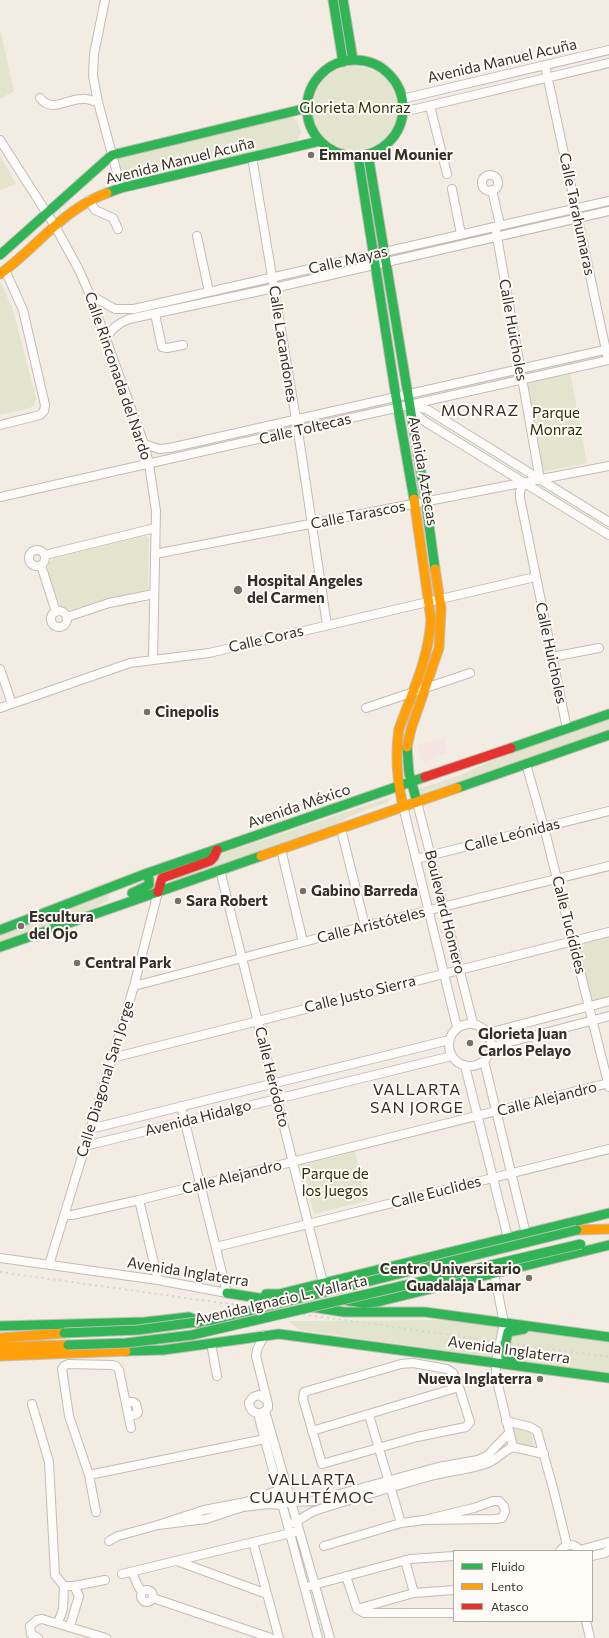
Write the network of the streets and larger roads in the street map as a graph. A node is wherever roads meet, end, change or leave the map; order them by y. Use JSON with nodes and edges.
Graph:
{"nodes":[{"id":1,"x":106,"y":0,"type":"edge"},
{"id":2,"x":333,"y":0,"type":"edge"},
{"id":3,"x":344,"y":0,"type":"edge"},
{"id":4,"x":609,"y":50,"type":"edge"},
{"id":5,"x":353,"y":60,"type":"junction"},
{"id":6,"x":343,"y":62,"type":"junction"},
{"id":7,"x":609,"y":63,"type":"edge"},
{"id":8,"x":545,"y":65,"type":"junction"},
{"id":9,"x":547,"y":78,"type":"junction"},
{"id":10,"x":40,"y":98,"type":"dead end"},
{"id":11,"x":402,"y":99,"type":"junction"},
{"id":12,"x":98,"y":102,"type":"junction"},
{"id":13,"x":430,"y":106,"type":"junction"},
{"id":14,"x":307,"y":108,"type":"junction"},
{"id":15,"x":403,"y":112,"type":"junction"},
{"id":16,"x":0,"y":140,"type":"edge"},
{"id":17,"x":320,"y":141,"type":"junction"},
{"id":18,"x":368,"y":154,"type":"junction"},
{"id":19,"x":112,"y":155,"type":"junction"},
{"id":20,"x":358,"y":156,"type":"junction"},
{"id":21,"x":252,"y":157,"type":"junction"},
{"id":22,"x":447,"y":174,"type":"dead end"},
{"id":23,"x":121,"y":188,"type":"junction"},
{"id":24,"x":452,"y":189,"type":"dead end"},
{"id":25,"x":492,"y":190,"type":"dead end"},
{"id":26,"x":90,"y":200,"type":"junction"},
{"id":27,"x":609,"y":200,"type":"edge"},
{"id":28,"x":575,"y":208,"type":"junction"},
{"id":29,"x":609,"y":211,"type":"edge"},
{"id":30,"x":47,"y":214,"type":"junction"},
{"id":31,"x":578,"y":218,"type":"junction"},
{"id":32,"x":55,"y":226,"type":"junction"},
{"id":33,"x":498,"y":226,"type":"junction"},
{"id":34,"x":118,"y":229,"type":"dead end"},
{"id":35,"x":461,"y":234,"type":"junction"},
{"id":36,"x":198,"y":236,"type":"dead end"},
{"id":37,"x":497,"y":236,"type":"junction"},
{"id":38,"x":384,"y":252,"type":"junction"},
{"id":39,"x":373,"y":254,"type":"junction"},
{"id":40,"x":0,"y":255,"type":"edge"},
{"id":41,"x":386,"y":261,"type":"junction"},
{"id":42,"x":375,"y":264,"type":"junction"},
{"id":43,"x":3,"y":272,"type":"edge"},
{"id":44,"x":272,"y":278,"type":"junction"},
{"id":45,"x":274,"y":288,"type":"junction"},
{"id":46,"x":209,"y":292,"type":"junction"},
{"id":47,"x":90,"y":295,"type":"junction"},
{"id":48,"x":155,"y":314,"type":"junction"},
{"id":49,"x":106,"y":339,"type":"junction"},
{"id":50,"x":183,"y":345,"type":"dead end"},
{"id":51,"x":608,"y":349,"type":"edge"},
{"id":52,"x":609,"y":361,"type":"edge"},
{"id":53,"x":520,"y":369,"type":"junction"},
{"id":54,"x":522,"y":379,"type":"junction"},
{"id":55,"x":408,"y":394,"type":"junction"},
{"id":56,"x":396,"y":397,"type":"junction"},
{"id":57,"x":410,"y":404,"type":"junction"},
{"id":58,"x":398,"y":407,"type":"junction"},
{"id":59,"x":296,"y":420,"type":"junction"},
{"id":60,"x":0,"y":425,"type":"edge"},
{"id":61,"x":298,"y":431,"type":"junction"},
{"id":62,"x":144,"y":444,"type":"junction"},
{"id":63,"x":149,"y":464,"type":"junction"},
{"id":64,"x":609,"y":466,"type":"edge"},
{"id":65,"x":540,"y":480,"type":"junction"},
{"id":66,"x":524,"y":483,"type":"junction"},
{"id":67,"x":0,"y":497,"type":"edge"},
{"id":68,"x":426,"y":502,"type":"junction"},
{"id":69,"x":415,"y":504,"type":"junction"},
{"id":70,"x":609,"y":522,"type":"edge"},
{"id":71,"x":312,"y":524,"type":"junction"},
{"id":72,"x":155,"y":528,"type":"junction"},
{"id":73,"x":609,"y":535,"type":"edge"},
{"id":74,"x":155,"y":554,"type":"junction"},
{"id":75,"x":45,"y":555,"type":"junction"},
{"id":76,"x":40,"y":565,"type":"junction"},
{"id":77,"x":535,"y":577,"type":"junction"},
{"id":78,"x":154,"y":594,"type":"junction"},
{"id":79,"x":440,"y":600,"type":"junction"},
{"id":80,"x":429,"y":602,"type":"junction"},
{"id":81,"x":56,"y":612,"type":"junction"},
{"id":82,"x":67,"y":617,"type":"junction"},
{"id":83,"x":327,"y":625,"type":"junction"},
{"id":84,"x":599,"y":648,"type":"dead end"},
{"id":85,"x":552,"y":657,"type":"junction"},
{"id":86,"x":153,"y":659,"type":"junction"},
{"id":87,"x":0,"y":669,"type":"edge"},
{"id":88,"x":470,"y":673,"type":"dead end"},
{"id":89,"x":425,"y":688,"type":"junction"},
{"id":90,"x":412,"y":693,"type":"junction"},
{"id":91,"x":12,"y":704,"type":"junction"},
{"id":92,"x":0,"y":708,"type":"edge"},
{"id":93,"x":366,"y":708,"type":"dead end"},
{"id":94,"x":609,"y":714,"type":"edge"},
{"id":95,"x":567,"y":729,"type":"junction"},
{"id":96,"x":609,"y":735,"type":"edge"},
{"id":97,"x":526,"y":764,"type":"junction"},
{"id":98,"x":413,"y":786,"type":"junction"},
{"id":99,"x":399,"y":791,"type":"junction"},
{"id":100,"x":417,"y":802,"type":"junction"},
{"id":101,"x":403,"y":806,"type":"junction"},
{"id":102,"x":609,"y":810,"type":"edge"},
{"id":103,"x":544,"y":827,"type":"junction"},
{"id":104,"x":341,"y":829,"type":"junction"},
{"id":105,"x":281,"y":849,"type":"junction"},
{"id":106,"x":217,"y":850,"type":"junction"},
{"id":107,"x":431,"y":855,"type":"junction"},
{"id":108,"x":416,"y":859,"type":"junction"},
{"id":109,"x":609,"y":866,"type":"edge"},
{"id":110,"x":220,"y":870,"type":"junction"},
{"id":111,"x":145,"y":874,"type":"junction"},
{"id":112,"x":557,"y":879,"type":"junction"},
{"id":113,"x":158,"y":892,"type":"junction"},
{"id":114,"x":443,"y":908,"type":"junction"},
{"id":115,"x":428,"y":911,"type":"junction"},
{"id":116,"x":83,"y":918,"type":"junction"},
{"id":117,"x":365,"y":926,"type":"junction"},
{"id":118,"x":0,"y":930,"type":"edge"},
{"id":119,"x":609,"y":932,"type":"edge"},
{"id":120,"x":573,"y":941,"type":"junction"},
{"id":121,"x":303,"y":942,"type":"junction"},
{"id":122,"x":0,"y":947,"type":"edge"},
{"id":123,"x":242,"y":958,"type":"junction"},
{"id":124,"x":459,"y":969,"type":"junction"},
{"id":125,"x":444,"y":973,"type":"junction"},
{"id":126,"x":134,"y":986,"type":"junction"},
{"id":127,"x":609,"y":1000,"type":"edge"},
{"id":128,"x":589,"y":1006,"type":"junction"},
{"id":129,"x":609,"y":1016,"type":"edge"},
{"id":130,"x":258,"y":1020,"type":"junction"},
{"id":131,"x":592,"y":1020,"type":"junction"},
{"id":132,"x":473,"y":1023,"type":"junction"},
{"id":133,"x":457,"y":1027,"type":"junction"},
{"id":134,"x":488,"y":1033,"type":"junction"},
{"id":135,"x":449,"y":1040,"type":"junction"},
{"id":136,"x":491,"y":1047,"type":"junction"},
{"id":137,"x":452,"y":1056,"type":"junction"},
{"id":138,"x":112,"y":1058,"type":"junction"},
{"id":139,"x":484,"y":1061,"type":"junction"},
{"id":140,"x":465,"y":1066,"type":"junction"},
{"id":141,"x":273,"y":1083,"type":"junction"},
{"id":142,"x":609,"y":1085,"type":"edge"},
{"id":143,"x":277,"y":1098,"type":"junction"},
{"id":144,"x":181,"y":1106,"type":"junction"},
{"id":145,"x":496,"y":1111,"type":"junction"},
{"id":146,"x":478,"y":1116,"type":"junction"},
{"id":147,"x":185,"y":1121,"type":"junction"},
{"id":148,"x":90,"y":1129,"type":"junction"},
{"id":149,"x":85,"y":1146,"type":"junction"},
{"id":150,"x":609,"y":1149,"type":"edge"},
{"id":151,"x":293,"y":1162,"type":"junction"},
{"id":152,"x":511,"y":1173,"type":"junction"},
{"id":153,"x":494,"y":1178,"type":"junction"},
{"id":154,"x":201,"y":1184,"type":"junction"},
{"id":155,"x":139,"y":1200,"type":"junction"},
{"id":156,"x":609,"y":1213,"type":"edge"},
{"id":157,"x":64,"y":1215,"type":"junction"},
{"id":158,"x":308,"y":1224,"type":"junction"},
{"id":159,"x":609,"y":1230,"type":"edge"},
{"id":160,"x":526,"y":1234,"type":"junction"},
{"id":161,"x":508,"y":1238,"type":"junction"},
{"id":162,"x":609,"y":1245,"type":"edge"},
{"id":163,"x":216,"y":1247,"type":"junction"},
{"id":164,"x":0,"y":1258,"type":"edge"},
{"id":165,"x":49,"y":1265,"type":"junction"},
{"id":166,"x":494,"y":1273,"type":"junction"},
{"id":167,"x":158,"y":1280,"type":"junction"},
{"id":168,"x":323,"y":1283,"type":"junction"},
{"id":169,"x":232,"y":1293,"type":"junction"},
{"id":170,"x":504,"y":1323,"type":"junction"},
{"id":171,"x":0,"y":1326,"type":"edge"},
{"id":172,"x":537,"y":1328,"type":"junction"},
{"id":173,"x":264,"y":1335,"type":"junction"},
{"id":174,"x":609,"y":1337,"type":"edge"},
{"id":175,"x":0,"y":1338,"type":"edge"},
{"id":176,"x":211,"y":1343,"type":"junction"},
{"id":177,"x":192,"y":1346,"type":"junction"},
{"id":178,"x":0,"y":1348,"type":"edge"},
{"id":179,"x":0,"y":1356,"type":"edge"},
{"id":180,"x":496,"y":1362,"type":"junction"},
{"id":181,"x":524,"y":1366,"type":"junction"},
{"id":182,"x":217,"y":1376,"type":"dead end"},
{"id":183,"x":609,"y":1378,"type":"edge"},
{"id":184,"x":459,"y":1387,"type":"junction"},
{"id":185,"x":267,"y":1400,"type":"junction"},
{"id":186,"x":32,"y":1404,"type":"dead end"},
{"id":187,"x":262,"y":1412,"type":"junction"},
{"id":188,"x":369,"y":1415,"type":"junction"},
{"id":189,"x":506,"y":1422,"type":"junction"},
{"id":190,"x":131,"y":1428,"type":"dead end"},
{"id":191,"x":312,"y":1431,"type":"junction"},
{"id":192,"x":509,"y":1434,"type":"junction"},
{"id":193,"x":264,"y":1438,"type":"junction"},
{"id":194,"x":513,"y":1447,"type":"junction"},
{"id":195,"x":379,"y":1448,"type":"junction"},
{"id":196,"x":544,"y":1454,"type":"junction"},
{"id":197,"x":89,"y":1475,"type":"junction"},
{"id":198,"x":389,"y":1484,"type":"junction"},
{"id":199,"x":287,"y":1488,"type":"junction"},
{"id":200,"x":278,"y":1490,"type":"junction"},
{"id":201,"x":266,"y":1495,"type":"junction"},
{"id":202,"x":291,"y":1502,"type":"junction"},
{"id":203,"x":269,"y":1504,"type":"junction"},
{"id":204,"x":246,"y":1505,"type":"junction"},
{"id":205,"x":282,"y":1505,"type":"junction"},
{"id":206,"x":96,"y":1512,"type":"dead end"},
{"id":207,"x":424,"y":1520,"type":"junction"},
{"id":208,"x":401,"y":1524,"type":"junction"},
{"id":209,"x":298,"y":1527,"type":"junction"},
{"id":210,"x":290,"y":1529,"type":"junction"},
{"id":211,"x":109,"y":1541,"type":"dead end"},
{"id":212,"x":253,"y":1542,"type":"junction"},
{"id":213,"x":609,"y":1542,"type":"edge"},
{"id":214,"x":324,"y":1546,"type":"dead end"},
{"id":215,"x":564,"y":1548,"type":"edge"},
{"id":216,"x":580,"y":1550,"type":"edge"},
{"id":217,"x":609,"y":1550,"type":"edge"},
{"id":218,"x":453,"y":1556,"type":"edge"},
{"id":219,"x":593,"y":1556,"type":"edge"},
{"id":220,"x":405,"y":1560,"type":"junction"},
{"id":221,"x":176,"y":1561,"type":"junction"},
{"id":222,"x":132,"y":1572,"type":"junction"},
{"id":223,"x":122,"y":1574,"type":"dead end"},
{"id":224,"x":346,"y":1576,"type":"junction"},
{"id":225,"x":104,"y":1580,"type":"dead end"},
{"id":226,"x":314,"y":1585,"type":"junction"},
{"id":227,"x":64,"y":1586,"type":"junction"},
{"id":228,"x":74,"y":1586,"type":"junction"},
{"id":229,"x":306,"y":1587,"type":"junction"},
{"id":230,"x":453,"y":1590,"type":"edge"},
{"id":231,"x":414,"y":1593,"type":"junction"},
{"id":232,"x":267,"y":1594,"type":"junction"},
{"id":233,"x":361,"y":1611,"type":"junction"},
{"id":234,"x":453,"y":1613,"type":"edge"},
{"id":235,"x":586,"y":1622,"type":"edge"},
{"id":236,"x":58,"y":1623,"type":"junction"},
{"id":237,"x":70,"y":1626,"type":"junction"},
{"id":238,"x":38,"y":1638,"type":"edge"},
{"id":239,"x":106,"y":1638,"type":"edge"},
{"id":240,"x":271,"y":1638,"type":"edge"},
{"id":241,"x":279,"y":1638,"type":"edge"},
{"id":242,"x":318,"y":1638,"type":"edge"},
{"id":243,"x":330,"y":1638,"type":"edge"},
{"id":244,"x":590,"y":1638,"type":"edge"}],
"edges":[{"from":1,"to":12,"type":"street"},
{"from":2,"to":6,"type":"street"},
{"from":3,"to":5,"type":"street"},
{"from":4,"to":8,"type":"street","name":"Avenida Manuel Acuña"},
{"from":5,"to":6,"type":"street"},
{"from":5,"to":11,"type":"street"},
{"from":6,"to":14,"type":"street"},
{"from":7,"to":9,"type":"street","name":"Avenida Manuel Acuña"},
{"from":8,"to":9,"type":"street","name":"Calle Tarahumaras"},
{"from":8,"to":11,"type":"street","name":"Avenida Manuel Acuña"},
{"from":9,"to":13,"type":"street","name":"Avenida Manuel Acuña"},
{"from":9,"to":28,"type":"street","name":"Calle Tarahumaras"},
{"from":10,"to":12,"type":"street"},
{"from":11,"to":15,"type":"street"},
{"from":12,"to":19,"type":"street"},
{"from":13,"to":15,"type":"street","name":"Avenida Manuel Acuña"},
{"from":13,"to":22,"type":"street"},
{"from":14,"to":17,"type":"street"},
{"from":14,"to":19,"type":"street","name":"Avenida Manuel Acuña"},
{"from":15,"to":18,"type":"street"},
{"from":16,"to":30,"type":"street","name":"Calle Rinconada del Nardo"},
{"from":17,"to":20,"type":"street"},
{"from":17,"to":21,"type":"street","name":"Avenida Manuel Acuña"},
{"from":18,"to":20,"type":"street"},
{"from":18,"to":38,"type":"street","name":"Avenida Aztecas"},
{"from":19,"to":23,"type":"street"},
{"from":19,"to":30,"type":"street","name":"Avenida Manuel Acuña"},
{"from":20,"to":39,"type":"street","name":"Avenida Aztecas"},
{"from":21,"to":23,"type":"street","name":"Avenida Manuel Acuña"},
{"from":21,"to":44,"type":"street","name":"Calle Lacandones"},
{"from":23,"to":26,"type":"street","name":"Avenida Manuel Acuña"},
{"from":24,"to":35,"type":"street"},
{"from":25,"to":33,"type":"street","name":"Calle Huicholes"},
{"from":26,"to":32,"type":"street","name":"Avenida Manuel Acuña"},
{"from":26,"to":34,"type":"street"},
{"from":27,"to":28,"type":"street","name":"Calle Mayas"},
{"from":28,"to":31,"type":"street","name":"Calle Tarahumaras"},
{"from":28,"to":33,"type":"street","name":"Calle Mayas"},
{"from":29,"to":31,"type":"street","name":"Calle Mayas"},
{"from":30,"to":32,"type":"street","name":"Calle Rinconada del Nardo"},
{"from":30,"to":40,"type":"street","name":"Avenida Manuel Acuña"},
{"from":31,"to":37,"type":"street","name":"Calle Mayas"},
{"from":31,"to":51,"type":"street","name":"Calle Tarahumaras"},
{"from":32,"to":43,"type":"street","name":"Avenida Manuel Acuña"},
{"from":32,"to":47,"type":"street","name":"Calle Rinconada del Nardo"},
{"from":33,"to":35,"type":"street","name":"Calle Mayas"},
{"from":33,"to":37,"type":"street","name":"Calle Huicholes"},
{"from":35,"to":38,"type":"street","name":"Calle Mayas"},
{"from":36,"to":46,"type":"street"},
{"from":37,"to":41,"type":"street","name":"Calle Mayas"},
{"from":37,"to":53,"type":"street","name":"Calle Huicholes"},
{"from":38,"to":39,"type":"street","name":"Calle Mayas"},
{"from":38,"to":41,"type":"street","name":"Avenida Aztecas"},
{"from":39,"to":42,"type":"street","name":"Avenida Aztecas"},
{"from":39,"to":44,"type":"street","name":"Calle Mayas"},
{"from":41,"to":42,"type":"street","name":"Calle Mayas"},
{"from":41,"to":55,"type":"street","name":"Avenida Aztecas"},
{"from":42,"to":45,"type":"street","name":"Calle Mayas"},
{"from":42,"to":56,"type":"street","name":"Avenida Aztecas"},
{"from":43,"to":60,"type":"street"},
{"from":44,"to":45,"type":"street","name":"Calle Lacandones"},
{"from":44,"to":46,"type":"street","name":"Calle Mayas"},
{"from":45,"to":48,"type":"street","name":"Calle Mayas"},
{"from":45,"to":59,"type":"street","name":"Calle Lacandones"},
{"from":46,"to":47,"type":"street","name":"Calle Mayas"},
{"from":47,"to":49,"type":"street","name":"Calle Rinconada del Nardo"},
{"from":48,"to":49,"type":"street","name":"Calle Mayas"},
{"from":48,"to":50,"type":"street"},
{"from":49,"to":62,"type":"street","name":"Calle Rinconada del Nardo"},
{"from":51,"to":52,"type":"street","name":"Calle Tarahumaras"},
{"from":51,"to":53,"type":"street","name":"Calle Toltecas"},
{"from":52,"to":54,"type":"street","name":"Calle Toltecas"},
{"from":53,"to":54,"type":"street","name":"Calle Huicholes"},
{"from":53,"to":55,"type":"street","name":"Calle Toltecas"},
{"from":54,"to":57,"type":"street","name":"Calle Toltecas"},
{"from":54,"to":65,"type":"street","name":"Calle Huicholes"},
{"from":55,"to":56,"type":"street","name":"Calle Toltecas"},
{"from":55,"to":57,"type":"street","name":"Avenida Aztecas"},
{"from":56,"to":58,"type":"street","name":"Avenida Aztecas"},
{"from":56,"to":59,"type":"street","name":"Calle Toltecas"},
{"from":57,"to":58,"type":"street","name":"Calle Toltecas"},
{"from":57,"to":65,"type":"street"},
{"from":57,"to":66,"type":"street"},
{"from":57,"to":68,"type":"street","name":"Avenida Aztecas"},
{"from":58,"to":61,"type":"street","name":"Calle Toltecas"},
{"from":58,"to":69,"type":"street","name":"Avenida Aztecas"},
{"from":59,"to":61,"type":"street","name":"Calle Lacandones"},
{"from":59,"to":62,"type":"street","name":"Calle Toltecas"},
{"from":61,"to":63,"type":"street","name":"Calle Toltecas"},
{"from":61,"to":71,"type":"street","name":"Calle Lacandones"},
{"from":62,"to":63,"type":"street","name":"Calle Rinconada del Nardo"},
{"from":63,"to":67,"type":"street","name":"Calle Toltecas"},
{"from":63,"to":72,"type":"street","name":"Calle Rinconada del Nardo"},
{"from":64,"to":65,"type":"street","name":"Calle Tarascos"},
{"from":65,"to":66,"type":"street","name":"Calle Tarascos"},
{"from":65,"to":70,"type":"street"},
{"from":66,"to":68,"type":"street","name":"Calle Tarascos"},
{"from":66,"to":73,"type":"street"},
{"from":66,"to":77,"type":"street","name":"Calle Huicholes"},
{"from":68,"to":69,"type":"street","name":"Calle Tarascos"},
{"from":68,"to":79,"type":"street","name":"Avenida Aztecas"},
{"from":69,"to":71,"type":"street","name":"Calle Tarascos"},
{"from":69,"to":80,"type":"street","name":"Avenida Aztecas"},
{"from":71,"to":74,"type":"street","name":"Calle Tarascos"},
{"from":71,"to":83,"type":"street","name":"Calle Lacandones"},
{"from":72,"to":74,"type":"street","name":"Calle Rinconada del Nardo"},
{"from":72,"to":75,"type":"street"},
{"from":74,"to":78,"type":"street","name":"Calle Rinconada del Nardo"},
{"from":75,"to":76,"type":"street"},
{"from":75,"to":76,"type":"street"},
{"from":76,"to":81,"type":"street"},
{"from":77,"to":79,"type":"street","name":"Calle Coras"},
{"from":77,"to":85,"type":"street","name":"Calle Huicholes"},
{"from":78,"to":82,"type":"street"},
{"from":78,"to":86,"type":"street","name":"Calle Rinconada del Nardo"},
{"from":79,"to":80,"type":"street","name":"Calle Coras"},
{"from":79,"to":89,"type":"street","name":"Avenida Aztecas"},
{"from":80,"to":83,"type":"street","name":"Calle Coras"},
{"from":80,"to":90,"type":"street","name":"Avenida Aztecas"},
{"from":81,"to":82,"type":"street"},
{"from":81,"to":82,"type":"street"},
{"from":83,"to":86,"type":"street","name":"Calle Coras"},
{"from":84,"to":85,"type":"street"},
{"from":85,"to":95,"type":"street","name":"Calle Huicholes"},
{"from":86,"to":91,"type":"street","name":"Calle Coras"},
{"from":87,"to":91,"type":"street"},
{"from":88,"to":89,"type":"street"},
{"from":89,"to":90,"type":"street"},
{"from":89,"to":98,"type":"street","name":"Avenida Aztecas"},
{"from":90,"to":93,"type":"street"},
{"from":90,"to":99,"type":"street","name":"Avenida Aztecas"},
{"from":91,"to":92,"type":"street","name":"Calle Coras"},
{"from":94,"to":95,"type":"street","name":"Avenida México"},
{"from":95,"to":98,"type":"street","name":"Avenida México"},
{"from":96,"to":97,"type":"street"},
{"from":97,"to":100,"type":"street"},
{"from":97,"to":103,"type":"street","name":"Calle Tucídides"},
{"from":98,"to":99,"type":"street","name":"Avenida México"},
{"from":98,"to":100,"type":"street","name":"Avenida Aztecas"},
{"from":98,"to":101,"type":"street"},
{"from":99,"to":101,"type":"street","name":"Avenida Aztecas"},
{"from":99,"to":104,"type":"street"},
{"from":99,"to":106,"type":"street","name":"Avenida México"},
{"from":100,"to":101,"type":"street"},
{"from":100,"to":107,"type":"street","name":"Boulevard Homero"},
{"from":101,"to":104,"type":"street"},
{"from":101,"to":108,"type":"street","name":"Boulevard Homero"},
{"from":102,"to":103,"type":"street","name":"Calle Leónidas"},
{"from":103,"to":107,"type":"street","name":"Calle Leónidas"},
{"from":103,"to":112,"type":"street","name":"Calle Tucídides"},
{"from":104,"to":105,"type":"street"},
{"from":104,"to":117,"type":"street"},
{"from":105,"to":110,"type":"street"},
{"from":105,"to":121,"type":"street"},
{"from":106,"to":111,"type":"street","name":"Avenida México"},
{"from":106,"to":113,"type":"street"},
{"from":107,"to":108,"type":"street","name":"Calle Leónidas"},
{"from":107,"to":114,"type":"street","name":"Boulevard Homero"},
{"from":108,"to":115,"type":"street","name":"Boulevard Homero"},
{"from":109,"to":112,"type":"street","name":"Calle Aristóteles"},
{"from":110,"to":113,"type":"street"},
{"from":110,"to":123,"type":"street","name":"Calle Heródoto"},
{"from":111,"to":116,"type":"street"},
{"from":111,"to":118,"type":"street","name":"Avenida México"},
{"from":112,"to":114,"type":"street","name":"Calle Aristóteles"},
{"from":112,"to":120,"type":"street","name":"Calle Tucídides"},
{"from":113,"to":116,"type":"street"},
{"from":113,"to":126,"type":"street","name":"Calle Diagonal San Jorge"},
{"from":114,"to":115,"type":"street","name":"Calle Aristóteles"},
{"from":114,"to":124,"type":"street","name":"Boulevard Homero"},
{"from":115,"to":117,"type":"street","name":"Calle Aristóteles"},
{"from":115,"to":125,"type":"street","name":"Boulevard Homero"},
{"from":116,"to":122,"type":"street"},
{"from":117,"to":121,"type":"street","name":"Calle Aristóteles"},
{"from":119,"to":120,"type":"street","name":"Calle Justo Sierra"},
{"from":120,"to":124,"type":"street","name":"Calle Justo Sierra"},
{"from":120,"to":128,"type":"street","name":"Calle Tucídides"},
{"from":121,"to":123,"type":"street","name":"Calle Aristóteles"},
{"from":123,"to":126,"type":"street","name":"Calle Aristóteles"},
{"from":123,"to":130,"type":"street","name":"Calle Heródoto"},
{"from":124,"to":125,"type":"street","name":"Calle Justo Sierra"},
{"from":124,"to":132,"type":"street","name":"Boulevard Homero"},
{"from":125,"to":130,"type":"street","name":"Calle Justo Sierra"},
{"from":125,"to":133,"type":"street","name":"Boulevard Homero"},
{"from":126,"to":138,"type":"street","name":"Calle Diagonal San Jorge"},
{"from":127,"to":128,"type":"street"},
{"from":128,"to":131,"type":"street","name":"Calle Tucídides"},
{"from":128,"to":134,"type":"street"},
{"from":129,"to":131,"type":"street"},
{"from":130,"to":138,"type":"street","name":"Calle Justo Sierra"},
{"from":130,"to":141,"type":"street","name":"Calle Heródoto"},
{"from":131,"to":136,"type":"street"},
{"from":131,"to":142,"type":"street","name":"Calle Tucídides"},
{"from":132,"to":133,"type":"street"},
{"from":132,"to":134,"type":"street"},
{"from":133,"to":135,"type":"street"},
{"from":134,"to":136,"type":"street"},
{"from":135,"to":137,"type":"street"},
{"from":135,"to":141,"type":"street","name":"Avenida Hidalgo"},
{"from":136,"to":139,"type":"street"},
{"from":137,"to":140,"type":"street"},
{"from":137,"to":143,"type":"street","name":"Avenida Hidalgo"},
{"from":138,"to":148,"type":"street","name":"Calle Diagonal San Jorge"},
{"from":139,"to":140,"type":"street"},
{"from":139,"to":145,"type":"street"},
{"from":140,"to":146,"type":"street"},
{"from":141,"to":143,"type":"street","name":"Calle Heródoto"},
{"from":141,"to":144,"type":"street","name":"Avenida Hidalgo"},
{"from":142,"to":145,"type":"street","name":"Calle Alejandro"},
{"from":143,"to":147,"type":"street","name":"Avenida Hidalgo"},
{"from":143,"to":151,"type":"street","name":"Calle Heródoto"},
{"from":144,"to":147,"type":"street"},
{"from":144,"to":148,"type":"street","name":"Avenida Hidalgo"},
{"from":145,"to":146,"type":"street","name":"Calle Alejandro"},
{"from":145,"to":152,"type":"street"},
{"from":146,"to":151,"type":"street","name":"Calle Alejandro"},
{"from":146,"to":153,"type":"street"},
{"from":147,"to":149,"type":"street","name":"Avenida Hidalgo"},
{"from":147,"to":154,"type":"street"},
{"from":148,"to":149,"type":"street","name":"Calle Diagonal San Jorge"},
{"from":149,"to":157,"type":"street","name":"Calle Diagonal San Jorge"},
{"from":150,"to":152,"type":"street","name":"Calle Euclides"},
{"from":151,"to":154,"type":"street","name":"Calle Alejandro"},
{"from":151,"to":158,"type":"street","name":"Calle Heródoto"},
{"from":152,"to":153,"type":"street","name":"Calle Euclides"},
{"from":152,"to":160,"type":"street"},
{"from":153,"to":158,"type":"street","name":"Calle Euclides"},
{"from":153,"to":161,"type":"street"},
{"from":154,"to":155,"type":"street","name":"Calle Alejandro"},
{"from":154,"to":163,"type":"street"},
{"from":155,"to":157,"type":"street","name":"Calle Alejandro"},
{"from":155,"to":167,"type":"street"},
{"from":156,"to":160,"type":"street","name":"Avenida Ignacio L. Vallarta"},
{"from":157,"to":165,"type":"street","name":"Calle Diagonal San Jorge"},
{"from":158,"to":163,"type":"street","name":"Calle Euclides"},
{"from":158,"to":168,"type":"street","name":"Calle Heródoto"},
{"from":159,"to":175,"type":"street","name":"Avenida Ignacio L. Vallarta","bridge":true},
{"from":159,"to":178,"type":"street","name":"Avenida Ignacio L. Vallarta","bridge":true},
{"from":160,"to":161,"type":"street","name":"Avenida Ignacio L. Vallarta"},
{"from":161,"to":168,"type":"street","name":"Avenida Ignacio L. Vallarta"},
{"from":162,"to":166,"type":"street","name":"Avenida Ignacio L. Vallarta"},
{"from":163,"to":169,"type":"street"},
{"from":164,"to":165,"type":"street","name":"Avenida Inglaterra"},
{"from":165,"to":167,"type":"street","name":"Avenida Inglaterra"},
{"from":166,"to":168,"type":"street","name":"Avenida Ignacio L. Vallarta"},
{"from":166,"to":170,"type":"street"},
{"from":167,"to":169,"type":"street","name":"Avenida Inglaterra"},
{"from":168,"to":169,"type":"street","name":"Avenida Ignacio L. Vallarta"},
{"from":169,"to":170,"type":"street","name":"Avenida Inglaterra"},
{"from":170,"to":172,"type":"street","name":"Avenida Inglaterra"},
{"from":170,"to":180,"type":"street"},
{"from":171,"to":177,"type":"street","name":"Avenida Ignacio L. Vallarta"},
{"from":172,"to":174,"type":"street","name":"Avenida Inglaterra"},
{"from":172,"to":181,"type":"street"},
{"from":173,"to":176,"type":"street","name":"Avenida Inglaterra"},
{"from":173,"to":180,"type":"street","name":"Avenida Inglaterra"},
{"from":173,"to":185,"type":"street"},
{"from":176,"to":177,"type":"street","name":"Avenida Inglaterra"},
{"from":176,"to":182,"type":"street"},
{"from":177,"to":179,"type":"street","name":"Avenida Ignacio L. Vallarta"},
{"from":180,"to":181,"type":"street","name":"Avenida Inglaterra"},
{"from":180,"to":189,"type":"street"},
{"from":181,"to":183,"type":"street","name":"Avenida Inglaterra"},
{"from":184,"to":188,"type":"street"},
{"from":184,"to":191,"type":"street"},
{"from":184,"to":195,"type":"street"},
{"from":185,"to":187,"type":"street"},
{"from":185,"to":187,"type":"street"},
{"from":186,"to":227,"type":"street"},
{"from":187,"to":193,"type":"street"},
{"from":187,"to":199,"type":"street"},
{"from":188,"to":191,"type":"street"},
{"from":188,"to":195,"type":"street"},
{"from":189,"to":192,"type":"street"},
{"from":189,"to":196,"type":"street"},
{"from":190,"to":197,"type":"street"},
{"from":191,"to":195,"type":"street"},
{"from":192,"to":194,"type":"street"},
{"from":192,"to":198,"type":"street"},
{"from":193,"to":197,"type":"street"},
{"from":193,"to":200,"type":"street"},
{"from":194,"to":196,"type":"street"},
{"from":194,"to":198,"type":"street"},
{"from":195,"to":198,"type":"street"},
{"from":196,"to":215,"type":"street"},
{"from":197,"to":206,"type":"street"},
{"from":198,"to":202,"type":"street"},
{"from":198,"to":208,"type":"street"},
{"from":198,"to":209,"type":"street"},
{"from":199,"to":200,"type":"street"},
{"from":199,"to":202,"type":"street"},
{"from":200,"to":201,"type":"street"},
{"from":200,"to":205,"type":"street"},
{"from":201,"to":203,"type":"street"},
{"from":201,"to":204,"type":"street"},
{"from":202,"to":205,"type":"street"},
{"from":202,"to":209,"type":"street"},
{"from":203,"to":204,"type":"street"},
{"from":203,"to":205,"type":"street"},
{"from":204,"to":211,"type":"street"},
{"from":205,"to":210,"type":"street"},
{"from":207,"to":207,"type":"street"},
{"from":207,"to":208,"type":"street"},
{"from":208,"to":214,"type":"street"},
{"from":209,"to":210,"type":"street"},
{"from":209,"to":226,"type":"street"},
{"from":210,"to":212,"type":"street"},
{"from":210,"to":229,"type":"street"},
{"from":212,"to":221,"type":"street"},
{"from":212,"to":232,"type":"street"},
{"from":213,"to":216,"type":"street"},
{"from":215,"to":216,"type":"street"},
{"from":217,"to":219,"type":"street"},
{"from":218,"to":220,"type":"street"},
{"from":220,"to":224,"type":"street"},
{"from":220,"to":231,"type":"street"},
{"from":221,"to":222,"type":"street"},
{"from":221,"to":232,"type":"street"},
{"from":222,"to":223,"type":"street"},
{"from":222,"to":240,"type":"street"},
{"from":224,"to":226,"type":"street"},
{"from":224,"to":233,"type":"street"},
{"from":225,"to":228,"type":"street"},
{"from":226,"to":229,"type":"street"},
{"from":226,"to":243,"type":"street"},
{"from":227,"to":228,"type":"street"},
{"from":227,"to":236,"type":"street"},
{"from":228,"to":237,"type":"street"},
{"from":229,"to":242,"type":"street"},
{"from":230,"to":231,"type":"street"},
{"from":231,"to":233,"type":"street"},
{"from":232,"to":241,"type":"street"},
{"from":233,"to":234,"type":"street"},
{"from":235,"to":244,"type":"street"},
{"from":236,"to":237,"type":"street"},
{"from":236,"to":238,"type":"street"},
{"from":237,"to":239,"type":"street"}]}
